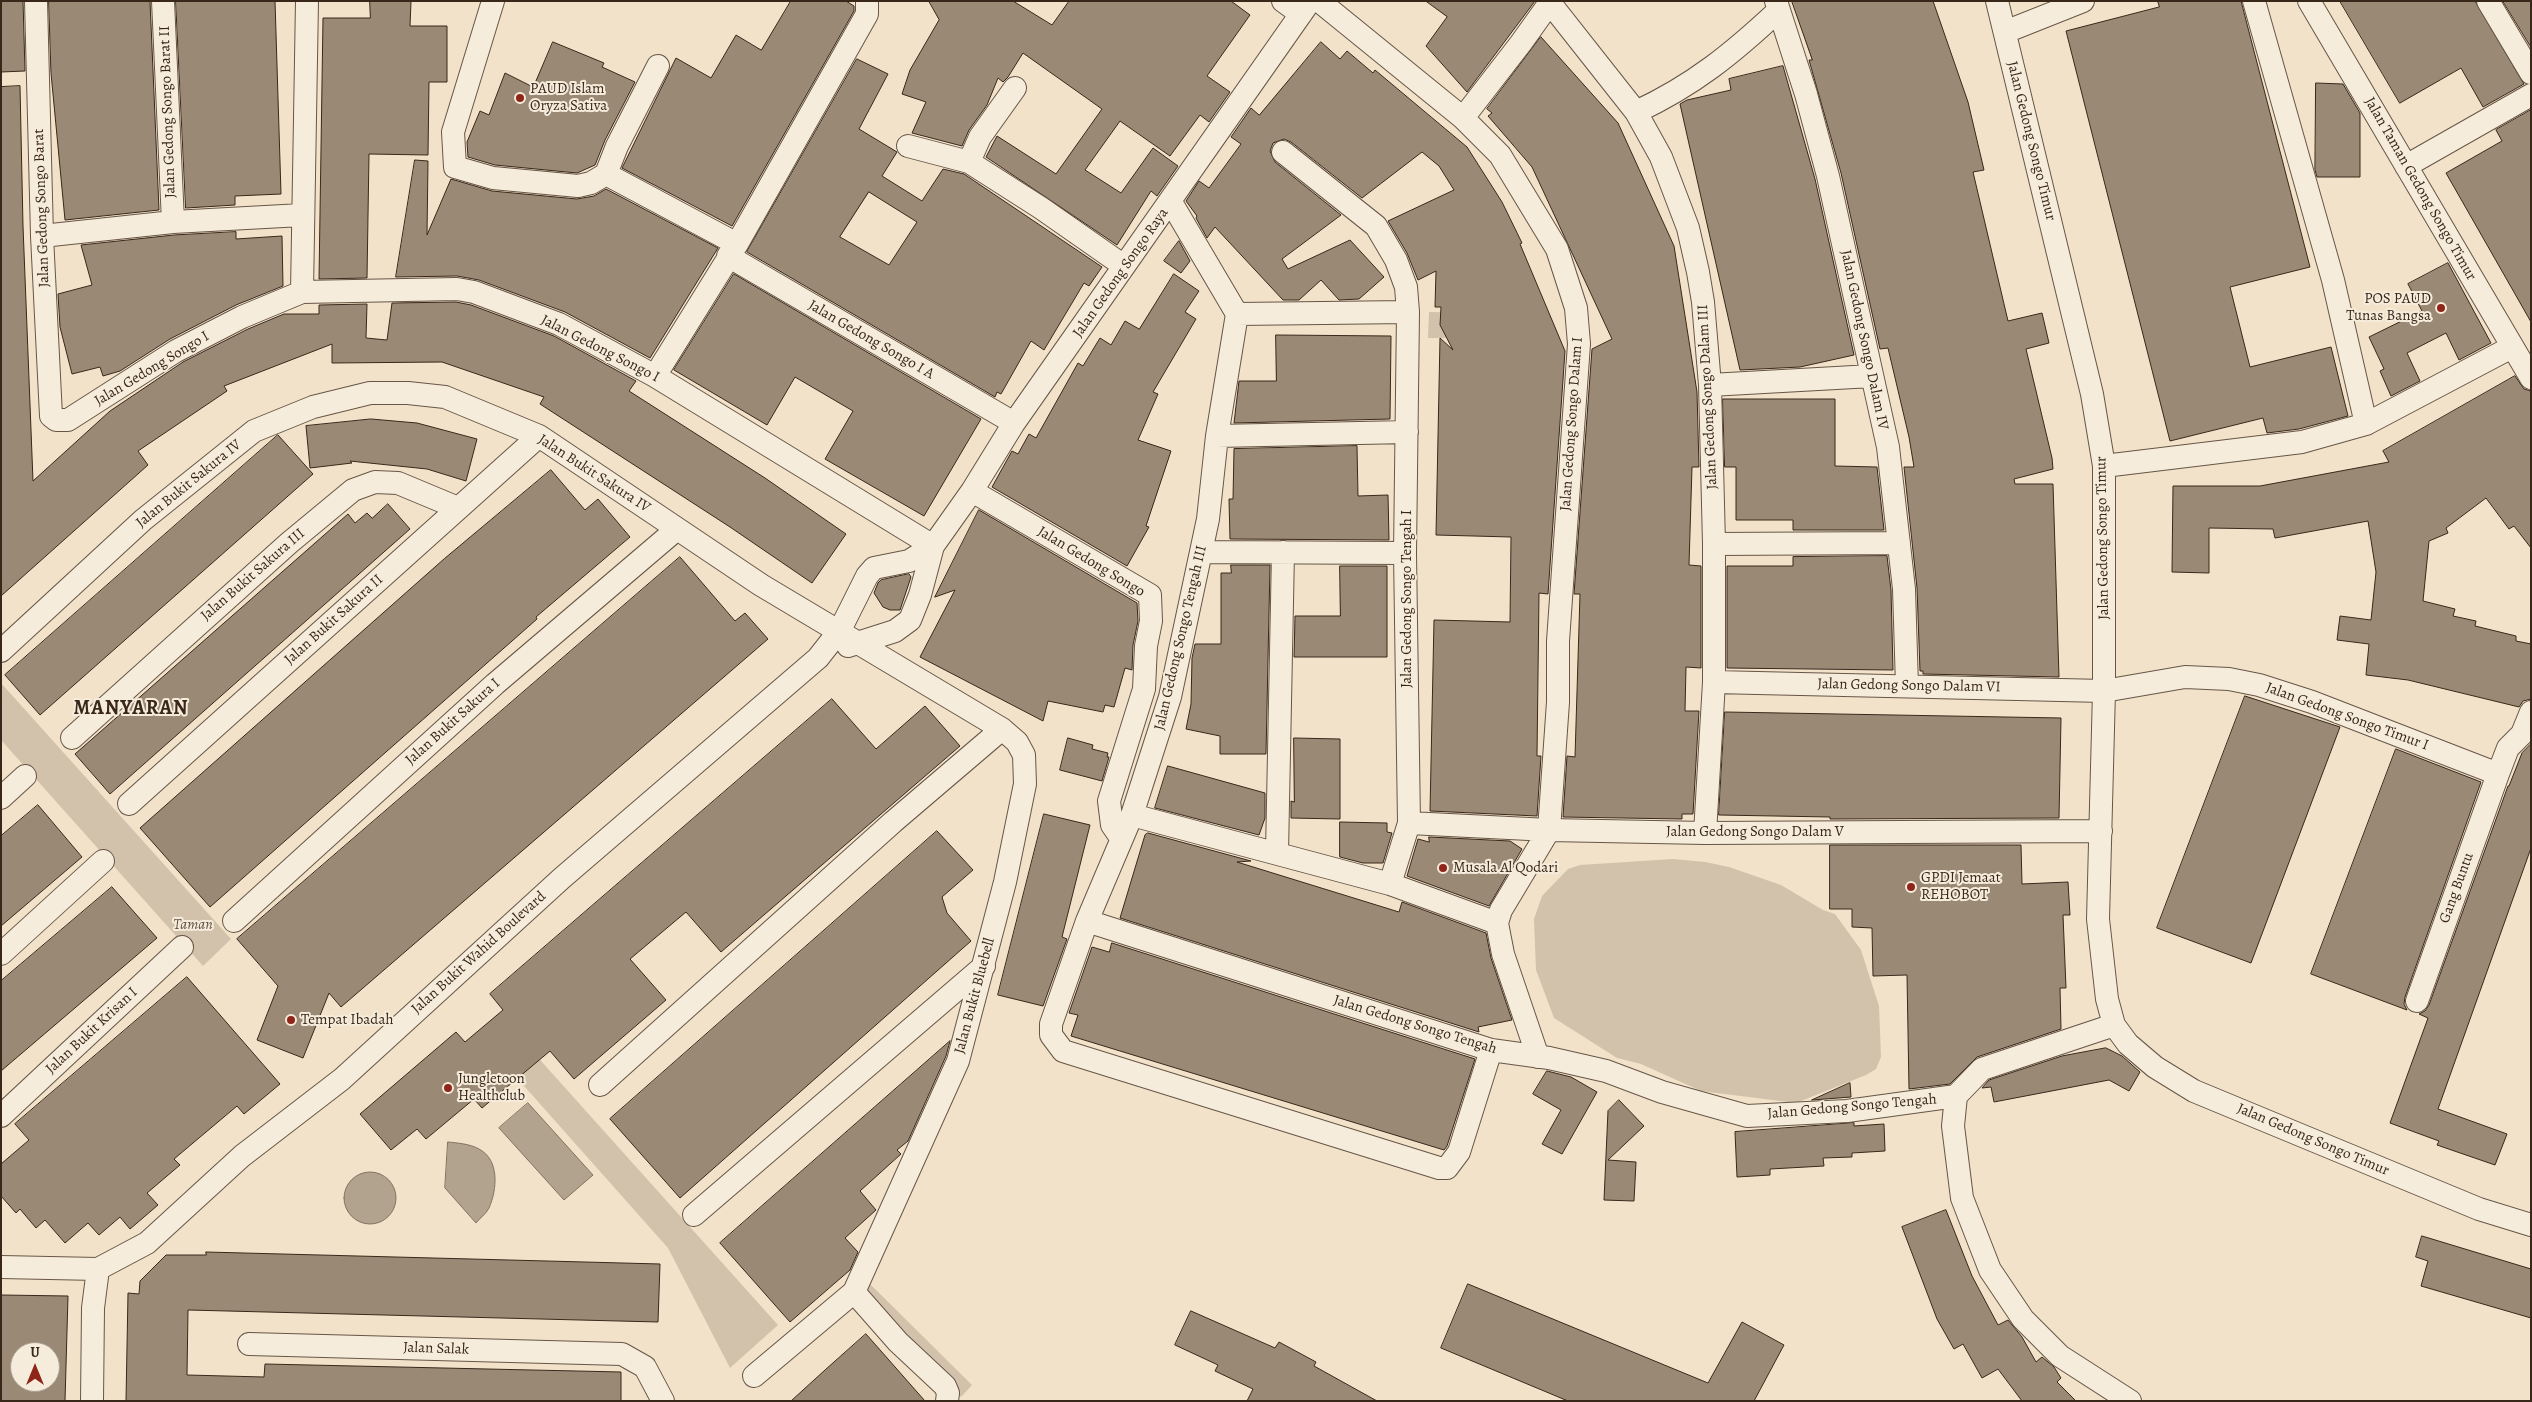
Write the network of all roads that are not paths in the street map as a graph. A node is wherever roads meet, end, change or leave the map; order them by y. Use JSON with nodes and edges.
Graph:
{"nodes":[{"id":1,"x":36,"y":1,"type":"edge"},
{"id":2,"x":163,"y":1,"type":"edge"},
{"id":3,"x":307,"y":1,"type":"edge"},
{"id":4,"x":493,"y":1,"type":"edge"},
{"id":5,"x":867,"y":1,"type":"edge"},
{"id":6,"x":1319,"y":1,"type":"edge"},
{"id":7,"x":1997,"y":1,"type":"edge"},
{"id":8,"x":2083,"y":1,"type":"edge"},
{"id":9,"x":2254,"y":1,"type":"edge"},
{"id":10,"x":2309,"y":1,"type":"edge"},
{"id":11,"x":2488,"y":1,"type":"edge"},
{"id":12,"x":1550,"y":2,"type":"edge"},
{"id":13,"x":1298,"y":5,"type":"edge"},
{"id":14,"x":1778,"y":6,"type":"edge"},
{"id":15,"x":2005,"y":32,"type":"junction"},
{"id":16,"x":658,"y":66,"type":"dead end"},
{"id":17,"x":2531,"y":73,"type":"edge"},
{"id":18,"x":1015,"y":88,"type":"dead end"},
{"id":19,"x":2531,"y":95,"type":"edge"},
{"id":20,"x":1636,"y":112,"type":"junction"},
{"id":21,"x":1463,"y":118,"type":"junction"},
{"id":22,"x":908,"y":146,"type":"dead end"},
{"id":23,"x":1283,"y":152,"type":"dead end"},
{"id":24,"x":969,"y":162,"type":"junction"},
{"id":25,"x":2406,"y":166,"type":"junction"},
{"id":26,"x":606,"y":174,"type":"junction"},
{"id":27,"x":1171,"y":202,"type":"junction"},
{"id":28,"x":302,"y":215,"type":"junction"},
{"id":29,"x":173,"y":222,"type":"junction"},
{"id":30,"x":42,"y":236,"type":"junction"},
{"id":31,"x":732,"y":250,"type":"junction"},
{"id":32,"x":1124,"y":266,"type":"junction"},
{"id":33,"x":302,"y":292,"type":"junction"},
{"id":34,"x":1408,"y":312,"type":"junction"},
{"id":35,"x":1238,"y":314,"type":"junction"},
{"id":36,"x":2512,"y":347,"type":"junction"},
{"id":37,"x":655,"y":376,"type":"junction"},
{"id":38,"x":1872,"y":376,"type":"junction"},
{"id":39,"x":2531,"y":378,"type":"edge"},
{"id":40,"x":1710,"y":385,"type":"junction"},
{"id":41,"x":51,"y":416,"type":"joint"},
{"id":42,"x":1014,"y":423,"type":"junction"},
{"id":43,"x":2366,"y":424,"type":"junction"},
{"id":44,"x":1407,"y":432,"type":"junction"},
{"id":45,"x":539,"y":436,"type":"junction"},
{"id":46,"x":1217,"y":436,"type":"junction"},
{"id":47,"x":2104,"y":466,"type":"junction"},
{"id":48,"x":972,"y":491,"type":"junction"},
{"id":49,"x":458,"y":508,"type":"junction"},
{"id":50,"x":677,"y":528,"type":"junction"},
{"id":51,"x":1899,"y":543,"type":"junction"},
{"id":52,"x":1714,"y":544,"type":"junction"},
{"id":53,"x":933,"y":546,"type":"junction"},
{"id":54,"x":1202,"y":552,"type":"junction"},
{"id":55,"x":1283,"y":552,"type":"junction"},
{"id":56,"x":1405,"y":553,"type":"junction"},
{"id":57,"x":848,"y":636,"type":"junction"},
{"id":58,"x":1,"y":651,"type":"edge"},
{"id":59,"x":1714,"y":682,"type":"junction"},
{"id":60,"x":1907,"y":686,"type":"junction"},
{"id":61,"x":2104,"y":691,"type":"junction"},
{"id":62,"x":2531,"y":712,"type":"edge"},
{"id":63,"x":1002,"y":729,"type":"junction"},
{"id":64,"x":72,"y":738,"type":"dead end"},
{"id":65,"x":2498,"y":774,"type":"junction"},
{"id":66,"x":25,"y":776,"type":"dead end"},
{"id":67,"x":1,"y":798,"type":"edge"},
{"id":68,"x":130,"y":804,"type":"dead end"},
{"id":69,"x":1132,"y":814,"type":"junction"},
{"id":70,"x":1409,"y":823,"type":"junction"},
{"id":71,"x":1549,"y":830,"type":"junction"},
{"id":72,"x":2101,"y":831,"type":"junction"},
{"id":73,"x":1704,"y":833,"type":"junction"},
{"id":74,"x":1122,"y":838,"type":"junction"},
{"id":75,"x":1277,"y":853,"type":"junction"},
{"id":76,"x":103,"y":861,"type":"dead end"},
{"id":77,"x":1390,"y":884,"type":"junction"},
{"id":78,"x":234,"y":921,"type":"dead end"},
{"id":79,"x":1086,"y":921,"type":"junction"},
{"id":80,"x":1497,"y":923,"type":"junction"},
{"id":81,"x":182,"y":947,"type":"dead end"},
{"id":82,"x":1,"y":954,"type":"edge"},
{"id":83,"x":984,"y":966,"type":"junction"},
{"id":84,"x":2417,"y":1001,"type":"dead end"},
{"id":85,"x":2114,"y":1025,"type":"junction"},
{"id":86,"x":1491,"y":1050,"type":"junction"},
{"id":87,"x":1538,"y":1056,"type":"junction"},
{"id":88,"x":600,"y":1085,"type":"dead end"},
{"id":89,"x":1956,"y":1096,"type":"junction"},
{"id":90,"x":1,"y":1116,"type":"edge"},
{"id":91,"x":694,"y":1215,"type":"dead end"},
{"id":92,"x":2531,"y":1225,"type":"edge"},
{"id":93,"x":1,"y":1267,"type":"edge"},
{"id":94,"x":98,"y":1269,"type":"junction"},
{"id":95,"x":854,"y":1292,"type":"junction"},
{"id":96,"x":249,"y":1344,"type":"dead end"},
{"id":97,"x":754,"y":1376,"type":"dead end"},
{"id":98,"x":92,"y":1401,"type":"edge"},
{"id":99,"x":663,"y":1401,"type":"edge"},
{"id":100,"x":947,"y":1401,"type":"edge"},
{"id":101,"x":2130,"y":1401,"type":"edge"}],
"edges":[{"from":1,"to":30,"type":"street","name":"Jalan Gedong Songo Barat"},
{"from":2,"to":29,"type":"street","name":"Jalan Gedong Songo Barat II"},
{"from":3,"to":28,"type":"street"},
{"from":4,"to":26,"type":"street"},
{"from":5,"to":31,"type":"street"},
{"from":6,"to":21,"type":"street","name":"Jalan Gedong Songo Dalam I"},
{"from":7,"to":15,"type":"street","name":"Jalan Gedong Songo Timur"},
{"from":8,"to":15,"type":"street"},
{"from":9,"to":43,"type":"street"},
{"from":10,"to":25,"type":"street","name":"Jalan Taman Gedong Songo Timur"},
{"from":11,"to":17,"type":"street"},
{"from":12,"to":20,"type":"street","name":"Jalan Gedong Songo Dalam III"},
{"from":12,"to":21,"type":"street"},
{"from":13,"to":27,"type":"street","name":"Jalan Gedong Songo Raya"},
{"from":14,"to":20,"type":"street"},
{"from":14,"to":38,"type":"street","name":"Jalan Gedong Songo Dalam IV"},
{"from":15,"to":47,"type":"street","name":"Jalan Gedong Songo Timur"},
{"from":16,"to":26,"type":"street"},
{"from":18,"to":24,"type":"street"},
{"from":19,"to":25,"type":"street"},
{"from":20,"to":40,"type":"street","name":"Jalan Gedong Songo Dalam III"},
{"from":21,"to":71,"type":"street","name":"Jalan Gedong Songo Dalam I"},
{"from":22,"to":24,"type":"street"},
{"from":23,"to":34,"type":"street","name":"Jalan Gedong Songo Tengah I"},
{"from":24,"to":32,"type":"street"},
{"from":25,"to":36,"type":"street","name":"Jalan Taman Gedong Songo Timur"},
{"from":26,"to":31,"type":"street","name":"Jalan Gedong Songo I A"},
{"from":27,"to":32,"type":"street","name":"Jalan Gedong Songo Raya"},
{"from":27,"to":35,"type":"street"},
{"from":28,"to":29,"type":"street"},
{"from":28,"to":33,"type":"street"},
{"from":29,"to":30,"type":"street"},
{"from":30,"to":41,"type":"street","name":"Jalan Gedong Songo Barat"},
{"from":31,"to":37,"type":"street"},
{"from":31,"to":42,"type":"street","name":"Jalan Gedong Songo I A"},
{"from":32,"to":42,"type":"street","name":"Jalan Gedong Songo Raya"},
{"from":33,"to":37,"type":"street","name":"Jalan Gedong Songo I"},
{"from":33,"to":41,"type":"street","name":"Jalan Gedong Songo I"},
{"from":34,"to":35,"type":"street"},
{"from":34,"to":44,"type":"street","name":"Jalan Gedong Songo Tengah I"},
{"from":35,"to":46,"type":"street","name":"Jalan Gedong Songo Tengah III"},
{"from":36,"to":39,"type":"street","name":"Jalan Taman Gedong Songo Timur"},
{"from":36,"to":43,"type":"street"},
{"from":37,"to":53,"type":"street","name":"Jalan Gedong Songo I"},
{"from":38,"to":40,"type":"street"},
{"from":38,"to":51,"type":"street","name":"Jalan Gedong Songo Dalam IV"},
{"from":40,"to":52,"type":"street","name":"Jalan Gedong Songo Dalam III"},
{"from":42,"to":48,"type":"street","name":"Jalan Gedong Songo Raya"},
{"from":43,"to":47,"type":"street"},
{"from":44,"to":46,"type":"street"},
{"from":44,"to":56,"type":"street","name":"Jalan Gedong Songo Tengah I"},
{"from":45,"to":49,"type":"street","name":"Jalan Bukit Sakura II"},
{"from":45,"to":50,"type":"street","name":"Jalan Bukit Sakura IV"},
{"from":45,"to":58,"type":"street","name":"Jalan Bukit Sakura IV"},
{"from":46,"to":54,"type":"street","name":"Jalan Gedong Songo Tengah III"},
{"from":47,"to":61,"type":"street","name":"Jalan Gedong Songo Timur"},
{"from":48,"to":53,"type":"street","name":"Jalan Gedong Songo Raya"},
{"from":48,"to":74,"type":"street","name":"Jalan Gedong Songo"},
{"from":49,"to":64,"type":"street","name":"Jalan Bukit Sakura III"},
{"from":49,"to":68,"type":"street","name":"Jalan Bukit Sakura II"},
{"from":50,"to":57,"type":"street","name":"Jalan Bukit Sakura IV"},
{"from":50,"to":78,"type":"street","name":"Jalan Bukit Sakura I"},
{"from":51,"to":52,"type":"street"},
{"from":51,"to":60,"type":"street","name":"Jalan Gedong Songo Dalam IV"},
{"from":52,"to":59,"type":"street","name":"Jalan Gedong Songo Dalam III"},
{"from":53,"to":57,"type":"street","name":"Jalan Bukit Wahid Boulevard"},
{"from":53,"to":57,"type":"street"},
{"from":54,"to":55,"type":"street"},
{"from":54,"to":69,"type":"street","name":"Jalan Gedong Songo Tengah III"},
{"from":55,"to":56,"type":"street"},
{"from":55,"to":75,"type":"street"},
{"from":56,"to":70,"type":"street","name":"Jalan Gedong Songo Tengah I"},
{"from":57,"to":63,"type":"street","name":"Jalan Bukit Bluebell"},
{"from":57,"to":94,"type":"street","name":"Jalan Bukit Wahid Boulevard"},
{"from":59,"to":60,"type":"street","name":"Jalan Gedong Songo Dalam VI"},
{"from":59,"to":73,"type":"street","name":"Jalan Gedong Songo Dalam III"},
{"from":60,"to":61,"type":"street","name":"Jalan Gedong Songo Dalam VI"},
{"from":61,"to":65,"type":"street","name":"Jalan Gedong Songo Timur I"},
{"from":61,"to":72,"type":"street","name":"Jalan Gedong Songo Timur"},
{"from":62,"to":65,"type":"street","name":"Gang Buntu"},
{"from":63,"to":83,"type":"street","name":"Jalan Bukit Bluebell"},
{"from":63,"to":88,"type":"street"},
{"from":65,"to":84,"type":"street","name":"Gang Buntu"},
{"from":66,"to":67,"type":"street"},
{"from":69,"to":74,"type":"street","name":"Jalan Gedong Songo Tengah III"},
{"from":69,"to":75,"type":"street"},
{"from":70,"to":71,"type":"street","name":"Jalan Gedong Songo Dalam V"},
{"from":70,"to":77,"type":"street","name":"Jalan Gedong Songo Tengah I"},
{"from":71,"to":73,"type":"street","name":"Jalan Gedong Songo Dalam V"},
{"from":71,"to":80,"type":"street"},
{"from":72,"to":73,"type":"street","name":"Jalan Gedong Songo Dalam V"},
{"from":72,"to":85,"type":"street","name":"Jalan Gedong Songo Timur"},
{"from":74,"to":79,"type":"street","name":"Jalan Gedong Songo Tengah III"},
{"from":75,"to":77,"type":"street"},
{"from":76,"to":82,"type":"street"},
{"from":77,"to":80,"type":"street"},
{"from":79,"to":86,"type":"street","name":"Jalan Gedong Songo Tengah"},
{"from":79,"to":86,"type":"street","name":"Jalan Gedong Songo Tengah III"},
{"from":80,"to":87,"type":"street"},
{"from":81,"to":90,"type":"street","name":"Jalan Bukit Krisan I"},
{"from":83,"to":91,"type":"street"},
{"from":83,"to":95,"type":"street","name":"Jalan Bukit Bluebell"},
{"from":85,"to":89,"type":"street"},
{"from":85,"to":92,"type":"street","name":"Jalan Gedong Songo Timur"},
{"from":86,"to":87,"type":"street","name":"Jalan Gedong Songo Tengah"},
{"from":87,"to":89,"type":"street","name":"Jalan Gedong Songo Tengah"},
{"from":89,"to":101,"type":"street"},
{"from":93,"to":94,"type":"street"},
{"from":94,"to":98,"type":"street"},
{"from":95,"to":97,"type":"street","name":"Jalan Bukit Bluebell"},
{"from":95,"to":100,"type":"street"},
{"from":96,"to":99,"type":"street","name":"Jalan Salak"}]}
